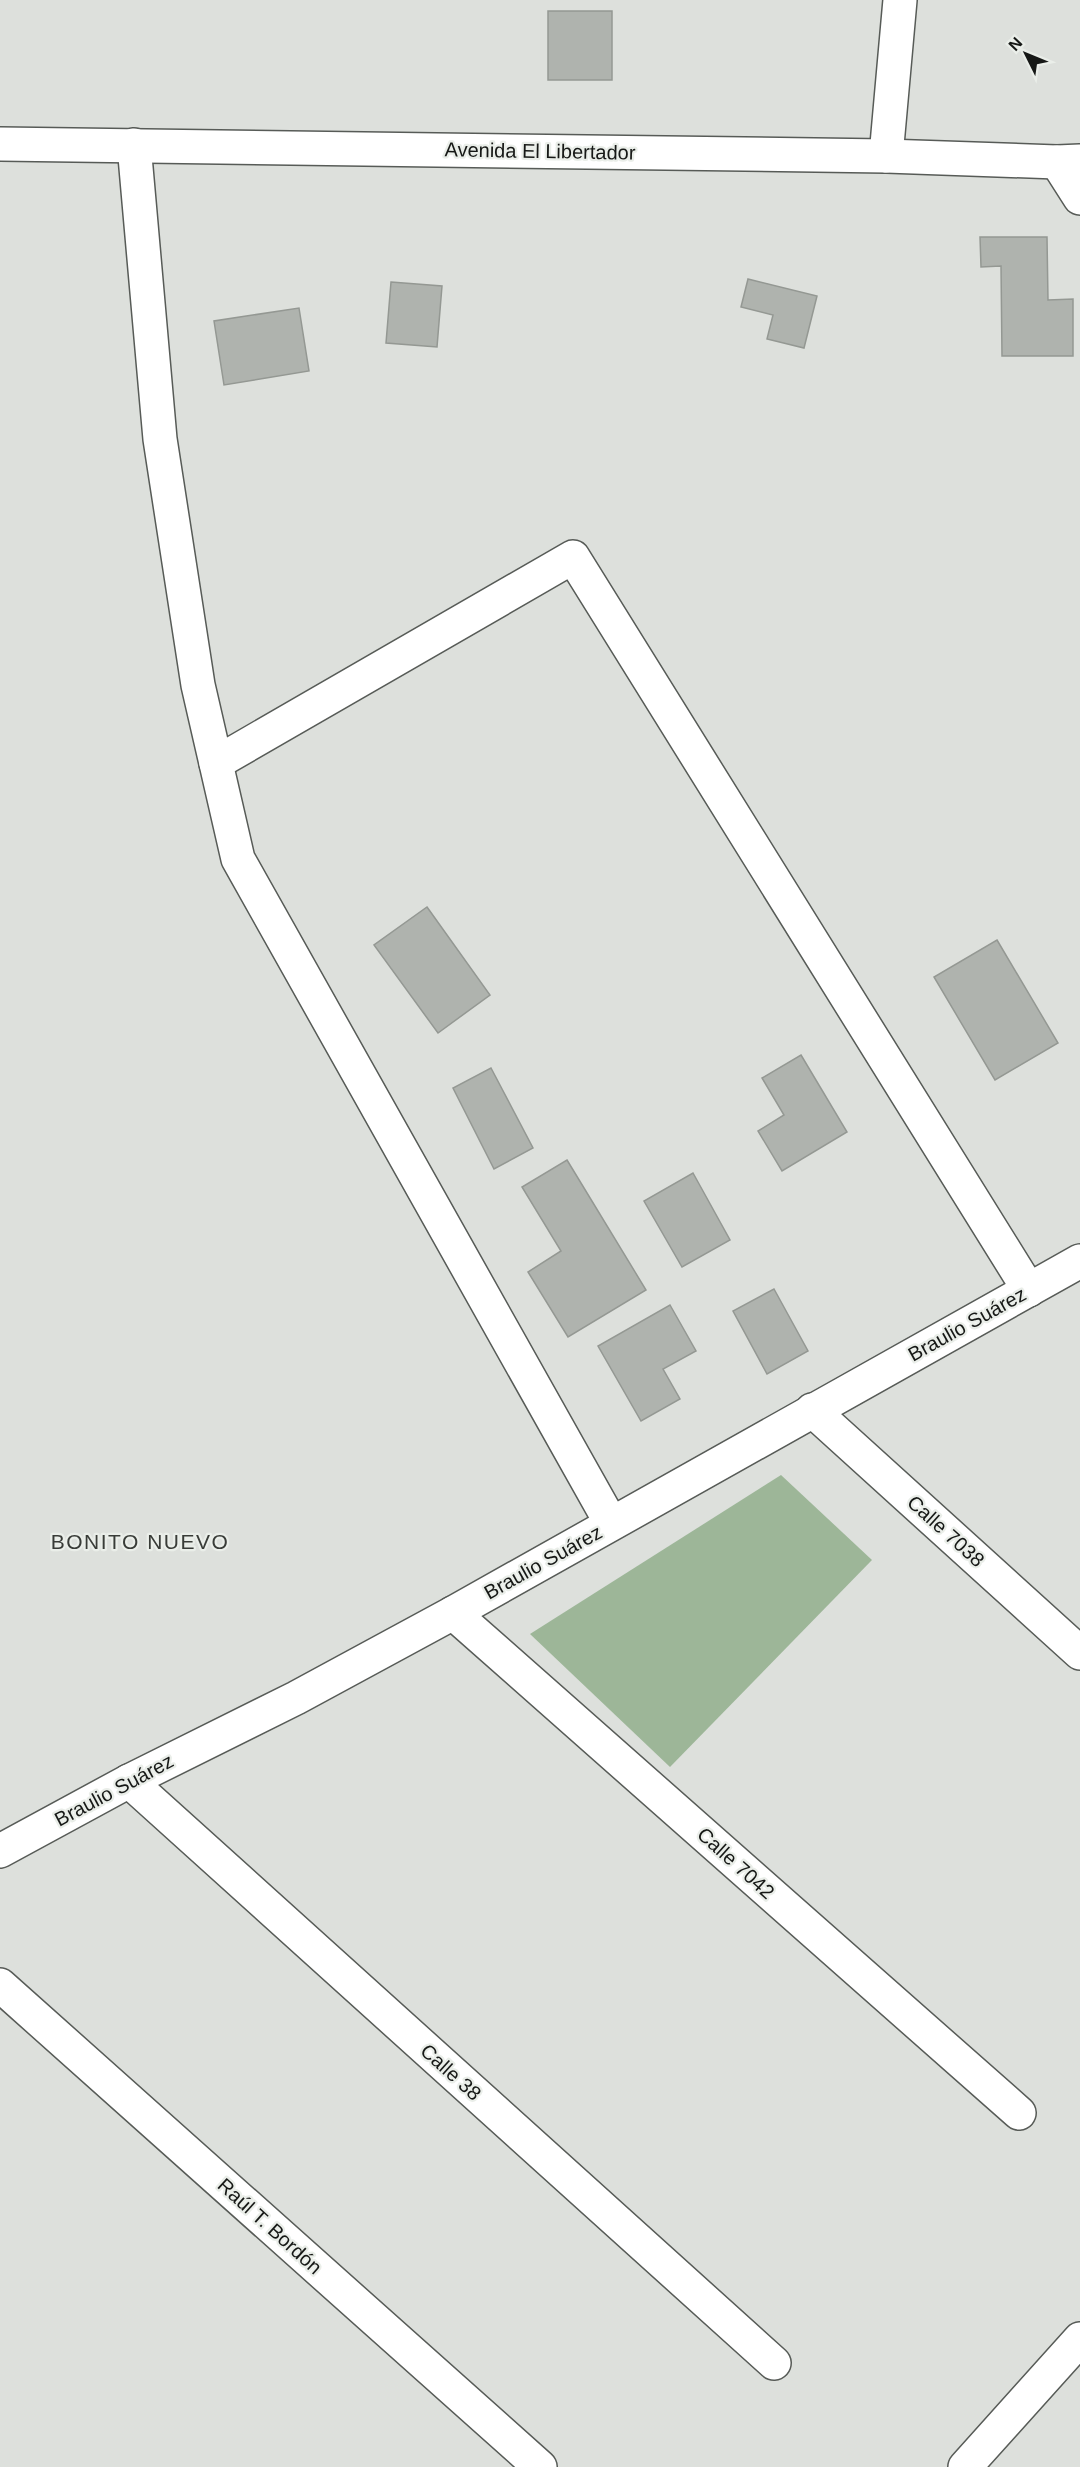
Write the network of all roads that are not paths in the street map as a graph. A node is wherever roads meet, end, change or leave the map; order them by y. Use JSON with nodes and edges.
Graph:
{"nodes":[{"id":1,"x":900,"y":0,"type":"edge"},
{"id":2,"x":0,"y":144,"type":"edge"},
{"id":3,"x":134,"y":145,"type":"junction"},
{"id":4,"x":886,"y":156,"type":"junction"},
{"id":5,"x":1069,"y":161,"type":"edge"},
{"id":6,"x":1080,"y":198,"type":"edge"},
{"id":7,"x":216,"y":763,"type":"junction"},
{"id":8,"x":1080,"y":1261,"type":"edge"},
{"id":9,"x":1029,"y":1290,"type":"junction"},
{"id":10,"x":812,"y":1410,"type":"junction"},
{"id":11,"x":611,"y":1523,"type":"junction"},
{"id":12,"x":453,"y":1612,"type":"junction"},
{"id":13,"x":1080,"y":1653,"type":"edge"},
{"id":14,"x":129,"y":1780,"type":"junction"},
{"id":15,"x":0,"y":1851,"type":"edge"},
{"id":16,"x":0,"y":1984,"type":"edge"},
{"id":17,"x":1019,"y":2114,"type":"dead end"},
{"id":18,"x":1080,"y":2339,"type":"edge"},
{"id":19,"x":774,"y":2363,"type":"dead end"},
{"id":20,"x":540,"y":2467,"type":"edge"},
{"id":21,"x":965,"y":2467,"type":"edge"}],
"edges":[{"from":1,"to":4,"type":"street"},
{"from":2,"to":3,"type":"street","name":"Avenida El Libertador"},
{"from":3,"to":4,"type":"street","name":"Avenida El Libertador"},
{"from":3,"to":7,"type":"street"},
{"from":4,"to":5,"type":"street","name":"Avenida El Libertador"},
{"from":5,"to":6,"type":"street"},
{"from":7,"to":9,"type":"street"},
{"from":7,"to":11,"type":"street"},
{"from":8,"to":9,"type":"street","name":"Braulio Suárez"},
{"from":9,"to":10,"type":"street","name":"Braulio Suárez"},
{"from":10,"to":11,"type":"street","name":"Braulio Suárez"},
{"from":10,"to":13,"type":"street","name":"Calle 7038"},
{"from":11,"to":12,"type":"street","name":"Braulio Suárez"},
{"from":12,"to":14,"type":"street","name":"Braulio Suárez"},
{"from":12,"to":17,"type":"street","name":"Calle 7042"},
{"from":14,"to":15,"type":"street","name":"Braulio Suárez"},
{"from":14,"to":19,"type":"street","name":"Calle 38"},
{"from":16,"to":20,"type":"street","name":"Raúl T. Bordón"},
{"from":18,"to":21,"type":"street"}]}
